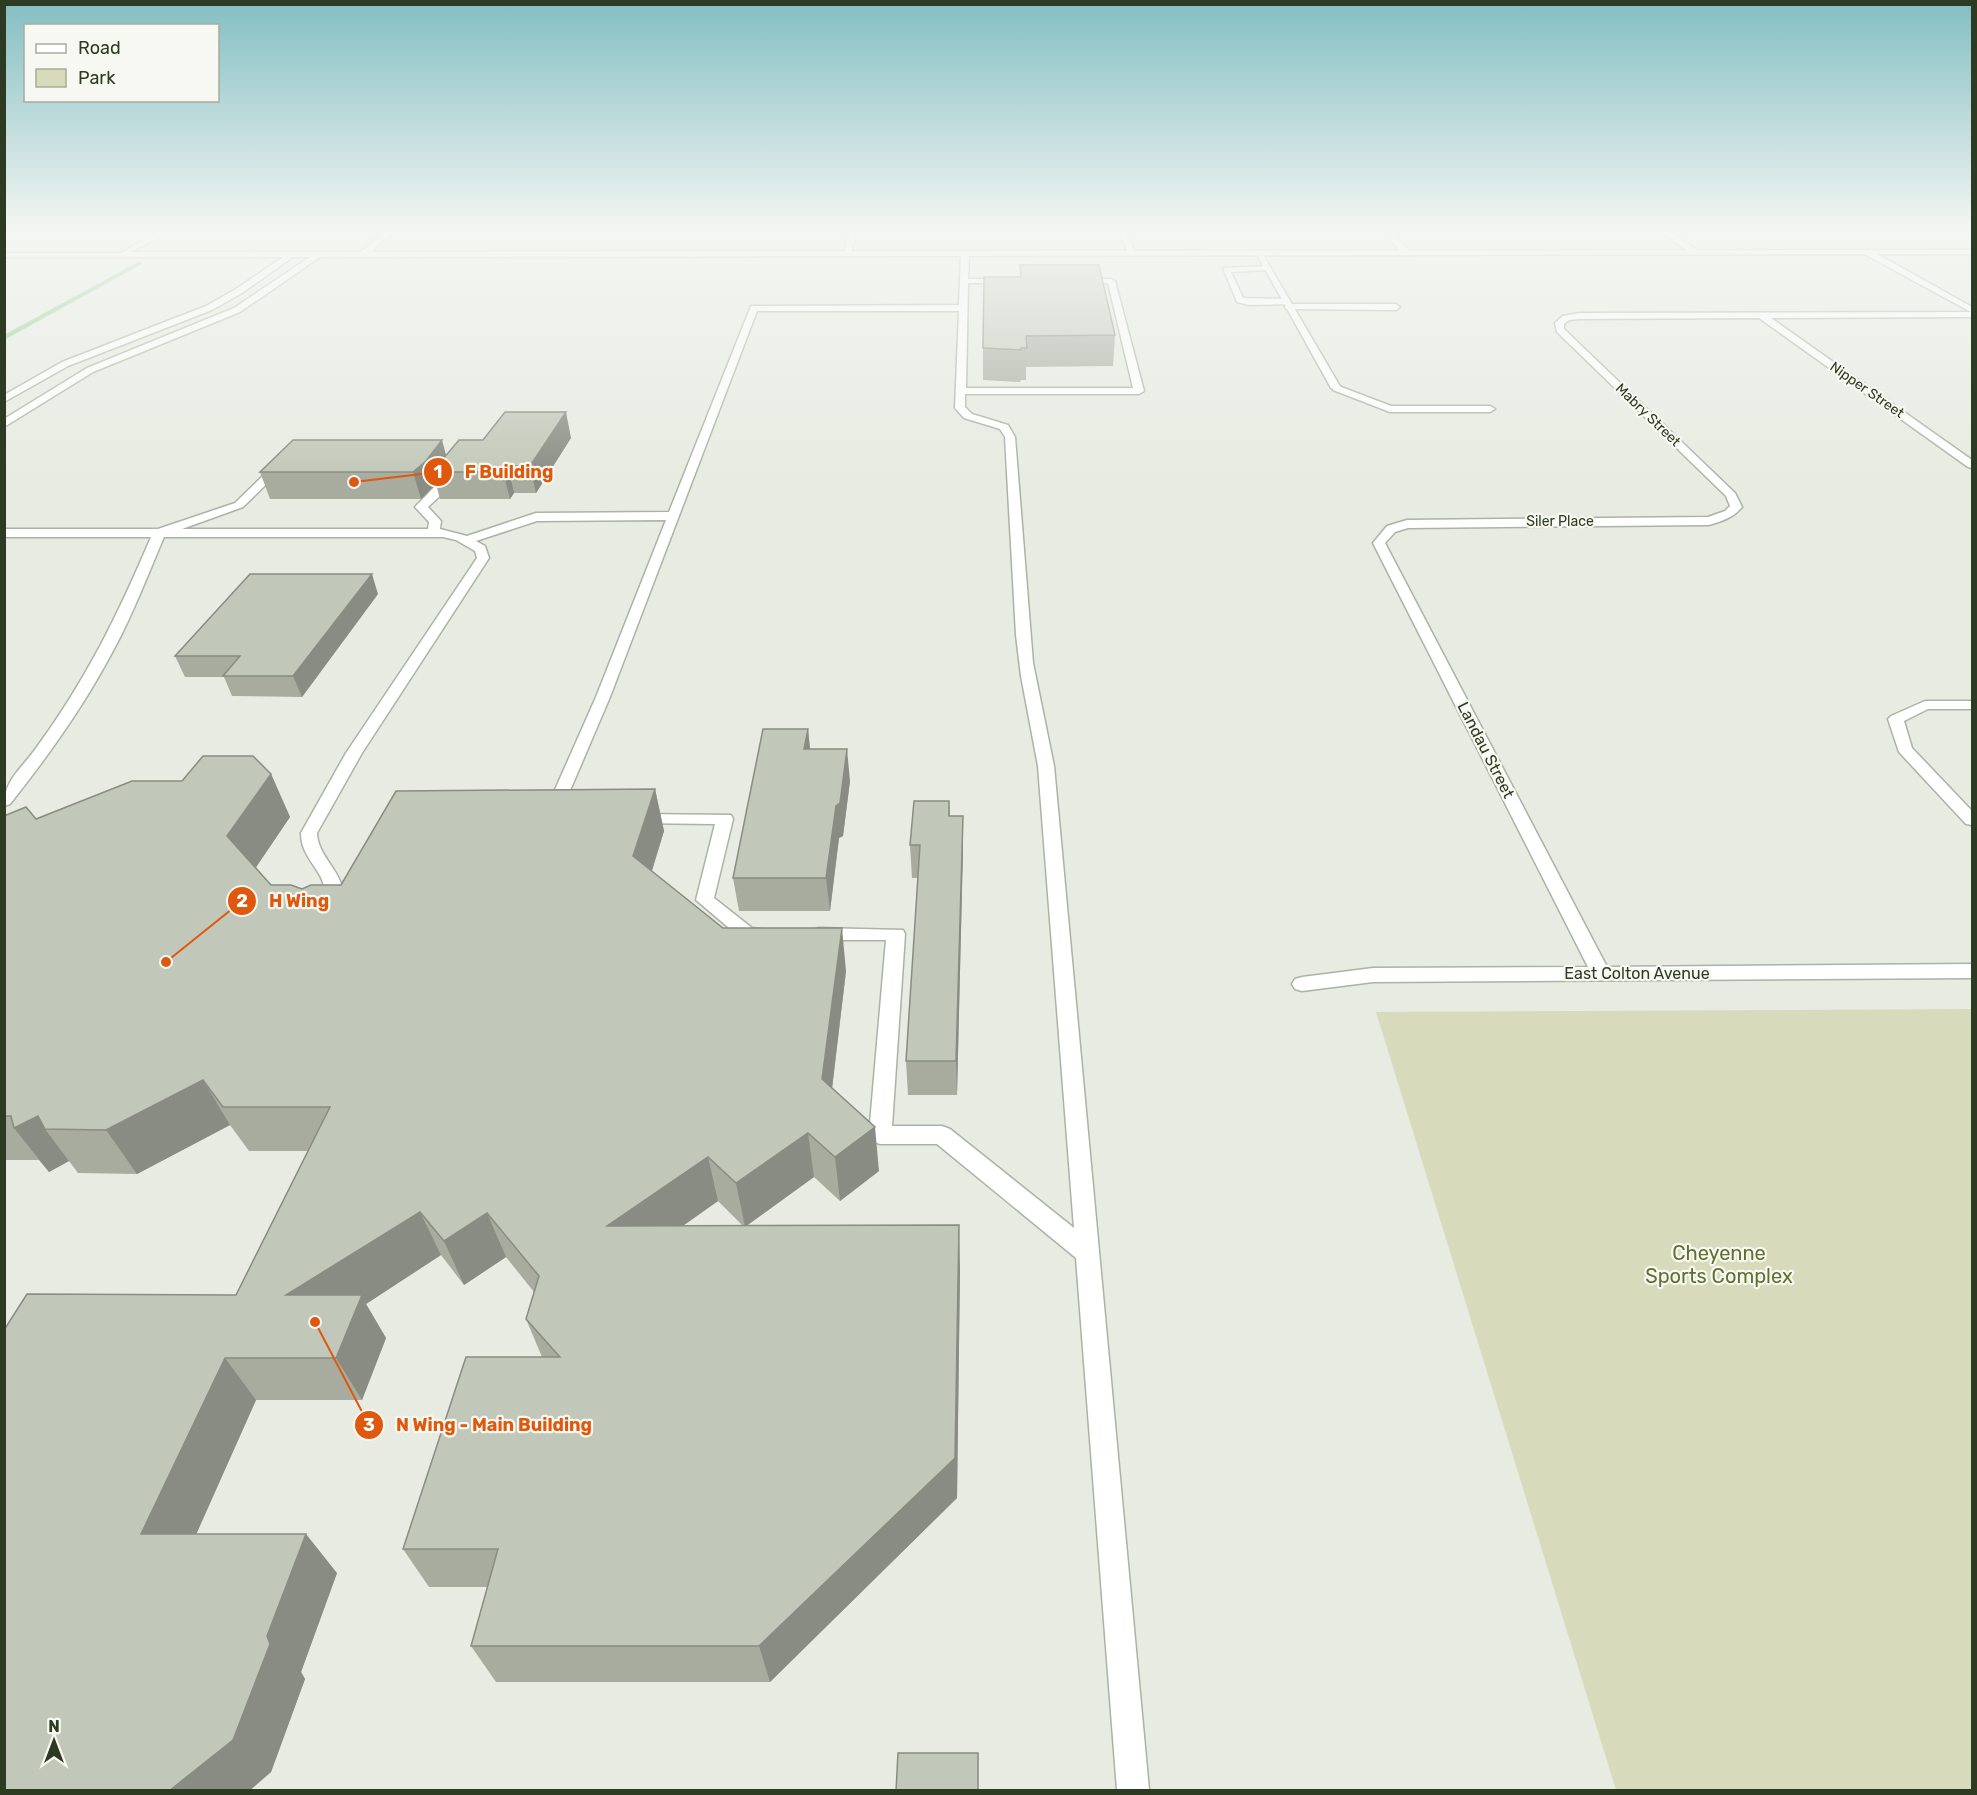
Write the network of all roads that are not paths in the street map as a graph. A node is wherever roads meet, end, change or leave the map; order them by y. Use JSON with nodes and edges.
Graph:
{"nodes":[{"id":1,"x":199,"y":312,"type":"edge"},
{"id":2,"x":233,"y":312,"type":"edge"},
{"id":3,"x":753,"y":312,"type":"edge"},
{"id":4,"x":963,"y":312,"type":"edge"},
{"id":5,"x":1119,"y":312,"type":"edge"},
{"id":6,"x":1292,"y":312,"type":"edge"},
{"id":7,"x":1972,"y":315,"type":"edge"},
{"id":8,"x":1762,"y":316,"type":"junction"},
{"id":9,"x":960,"y":391,"type":"junction"},
{"id":10,"x":4,"y":399,"type":"edge"},
{"id":11,"x":1490,"y":409,"type":"dead end"},
{"id":12,"x":4,"y":424,"type":"edge"},
{"id":13,"x":293,"y":453,"type":"edge"},
{"id":14,"x":460,"y":464,"type":"edge"},
{"id":15,"x":1972,"y":465,"type":"edge"},
{"id":16,"x":1729,"y":514,"type":"joint"},
{"id":17,"x":674,"y":516,"type":"junction"},
{"id":18,"x":1390,"y":529,"type":"joint"},
{"id":19,"x":4,"y":533,"type":"edge"},
{"id":20,"x":159,"y":533,"type":"junction"},
{"id":21,"x":433,"y":533,"type":"junction"},
{"id":22,"x":466,"y":540,"type":"junction"},
{"id":23,"x":1972,"y":705,"type":"edge"},
{"id":24,"x":4,"y":801,"type":"edge"},
{"id":25,"x":574,"y":819,"type":"edge"},
{"id":26,"x":620,"y":819,"type":"edge"},
{"id":27,"x":1972,"y":820,"type":"edge"},
{"id":28,"x":326,"y":916,"type":"edge"},
{"id":29,"x":1972,"y":971,"type":"edge"},
{"id":30,"x":1601,"y":973,"type":"junction"},
{"id":31,"x":1302,"y":984,"type":"dead end"},
{"id":32,"x":1088,"y":1254,"type":"junction"},
{"id":33,"x":1133,"y":1791,"type":"edge"}],
"edges":[{"from":1,"to":10,"type":"street"},
{"from":2,"to":12,"type":"street"},
{"from":3,"to":17,"type":"street"},
{"from":4,"to":9,"type":"street"},
{"from":5,"to":9,"type":"street"},
{"from":6,"to":11,"type":"street"},
{"from":7,"to":8,"type":"street"},
{"from":8,"to":15,"type":"street","name":"Nipper Street"},
{"from":8,"to":16,"type":"street","name":"Mabry Street"},
{"from":9,"to":32,"type":"street"},
{"from":13,"to":20,"type":"street"},
{"from":14,"to":21,"type":"street"},
{"from":16,"to":18,"type":"street","name":"Siler Place"},
{"from":17,"to":22,"type":"street"},
{"from":17,"to":25,"type":"street"},
{"from":18,"to":30,"type":"street","name":"Landau Street"},
{"from":19,"to":20,"type":"street"},
{"from":20,"to":21,"type":"street"},
{"from":20,"to":24,"type":"street"},
{"from":21,"to":22,"type":"street"},
{"from":22,"to":28,"type":"street"},
{"from":23,"to":27,"type":"street"},
{"from":26,"to":32,"type":"street"},
{"from":29,"to":30,"type":"street","name":"East Colton Avenue"},
{"from":30,"to":31,"type":"street","name":"East Colton Avenue"},
{"from":32,"to":33,"type":"street"}]}
